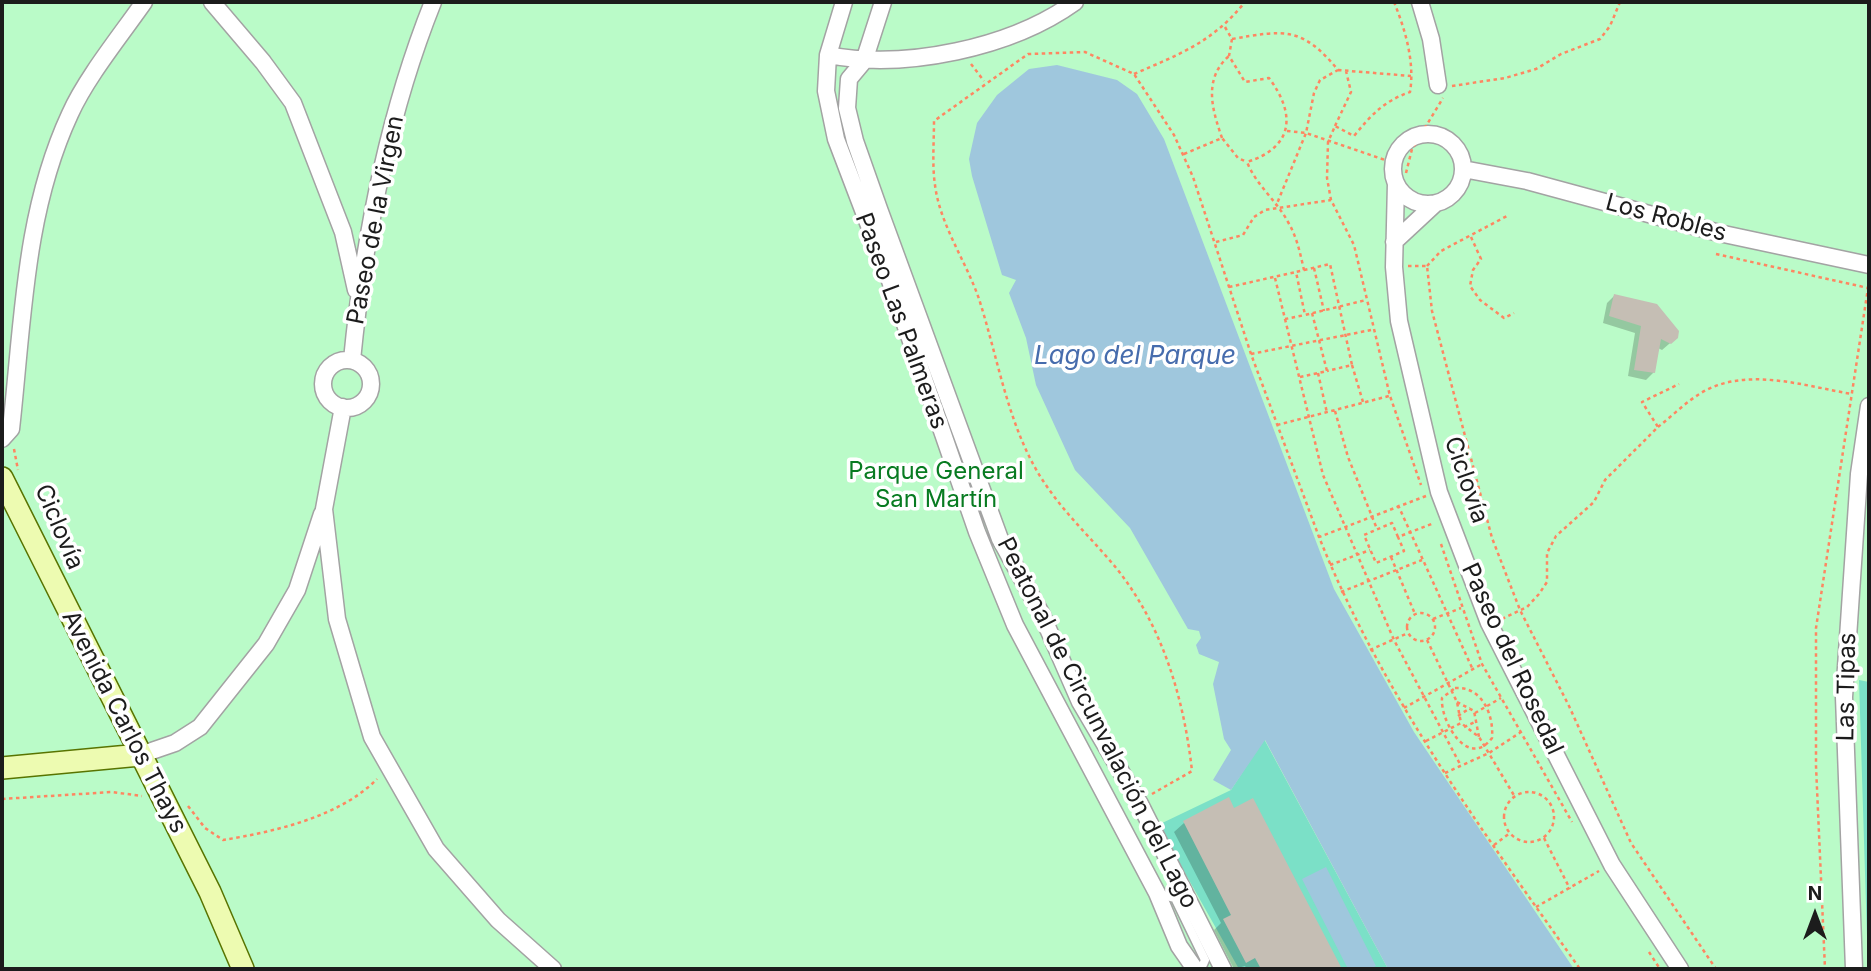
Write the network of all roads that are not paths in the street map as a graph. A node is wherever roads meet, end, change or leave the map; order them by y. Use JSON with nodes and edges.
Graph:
{"nodes":[{"id":1,"x":144,"y":2,"type":"edge"},
{"id":2,"x":212,"y":2,"type":"edge"},
{"id":3,"x":433,"y":2,"type":"edge"},
{"id":4,"x":844,"y":2,"type":"edge"},
{"id":5,"x":883,"y":2,"type":"edge"},
{"id":6,"x":1076,"y":2,"type":"edge"},
{"id":7,"x":1420,"y":2,"type":"edge"},
{"id":8,"x":828,"y":55,"type":"junction"},
{"id":9,"x":864,"y":61,"type":"junction"},
{"id":10,"x":1438,"y":85,"type":"dead end"},
{"id":11,"x":1463,"y":169,"type":"junction"},
{"id":12,"x":1400,"y":188,"type":"junction"},
{"id":13,"x":1436,"y":203,"type":"junction"},
{"id":14,"x":1394,"y":242,"type":"junction"},
{"id":15,"x":1869,"y":265,"type":"edge"},
{"id":16,"x":358,"y":299,"type":"junction"},
{"id":17,"x":352,"y":360,"type":"junction"},
{"id":18,"x":1869,"y":406,"type":"edge"},
{"id":19,"x":343,"y":407,"type":"junction"},
{"id":20,"x":8,"y":443,"type":"edge"},
{"id":21,"x":1864,"y":475,"type":"edge"},
{"id":22,"x":11,"y":479,"type":"edge"},
{"id":23,"x":324,"y":509,"type":"junction"},
{"id":24,"x":140,"y":755,"type":"junction"},
{"id":25,"x":2,"y":768,"type":"edge"},
{"id":26,"x":1157,"y":893,"type":"junction"},
{"id":27,"x":1179,"y":946,"type":"junction"},
{"id":28,"x":243,"y":969,"type":"edge"},
{"id":29,"x":553,"y":969,"type":"edge"},
{"id":30,"x":1180,"y":969,"type":"edge"},
{"id":31,"x":1195,"y":969,"type":"edge"},
{"id":32,"x":1201,"y":969,"type":"edge"},
{"id":33,"x":1223,"y":969,"type":"edge"},
{"id":34,"x":1680,"y":969,"type":"edge"},
{"id":35,"x":1854,"y":969,"type":"edge"}],
"edges":[{"from":1,"to":20,"type":"street"},
{"from":2,"to":16,"type":"street"},
{"from":3,"to":16,"type":"street","name":"Paseo de la Virgen"},
{"from":4,"to":8,"type":"street","name":"Paseo Las Palmeras"},
{"from":5,"to":9,"type":"street","name":"Peatonal de Circunvalación del Lago"},
{"from":6,"to":9,"type":"street"},
{"from":7,"to":10,"type":"street"},
{"from":8,"to":9,"type":"street"},
{"from":8,"to":26,"type":"street","name":"Paseo Las Palmeras"},
{"from":9,"to":33,"type":"street","name":"Peatonal de Circunvalación del Lago"},
{"from":11,"to":12,"type":"street","name":"Paseo del Rosedal"},
{"from":11,"to":13,"type":"street"},
{"from":11,"to":15,"type":"street","name":"Los Robles"},
{"from":12,"to":13,"type":"street"},
{"from":12,"to":14,"type":"street","name":"Paseo del Rosedal"},
{"from":13,"to":14,"type":"street"},
{"from":14,"to":34,"type":"street","name":"Paseo del Rosedal"},
{"from":16,"to":17,"type":"street","name":"Paseo de la Virgen"},
{"from":17,"to":19,"type":"street"},
{"from":17,"to":19,"type":"street"},
{"from":18,"to":21,"type":"street","name":"Las Tipas"},
{"from":19,"to":23,"type":"street"},
{"from":21,"to":35,"type":"street","name":"Las Tipas"},
{"from":22,"to":24,"type":"street","name":"Avenida Carlos Thays"},
{"from":23,"to":24,"type":"street"},
{"from":23,"to":29,"type":"street"},
{"from":24,"to":25,"type":"street"},
{"from":24,"to":28,"type":"street","name":"Avenida Carlos Thays"},
{"from":26,"to":27,"type":"street","name":"Paseo Las Palmeras"},
{"from":26,"to":32,"type":"lane"},
{"from":27,"to":30,"type":"street"},
{"from":27,"to":31,"type":"street"}]}
